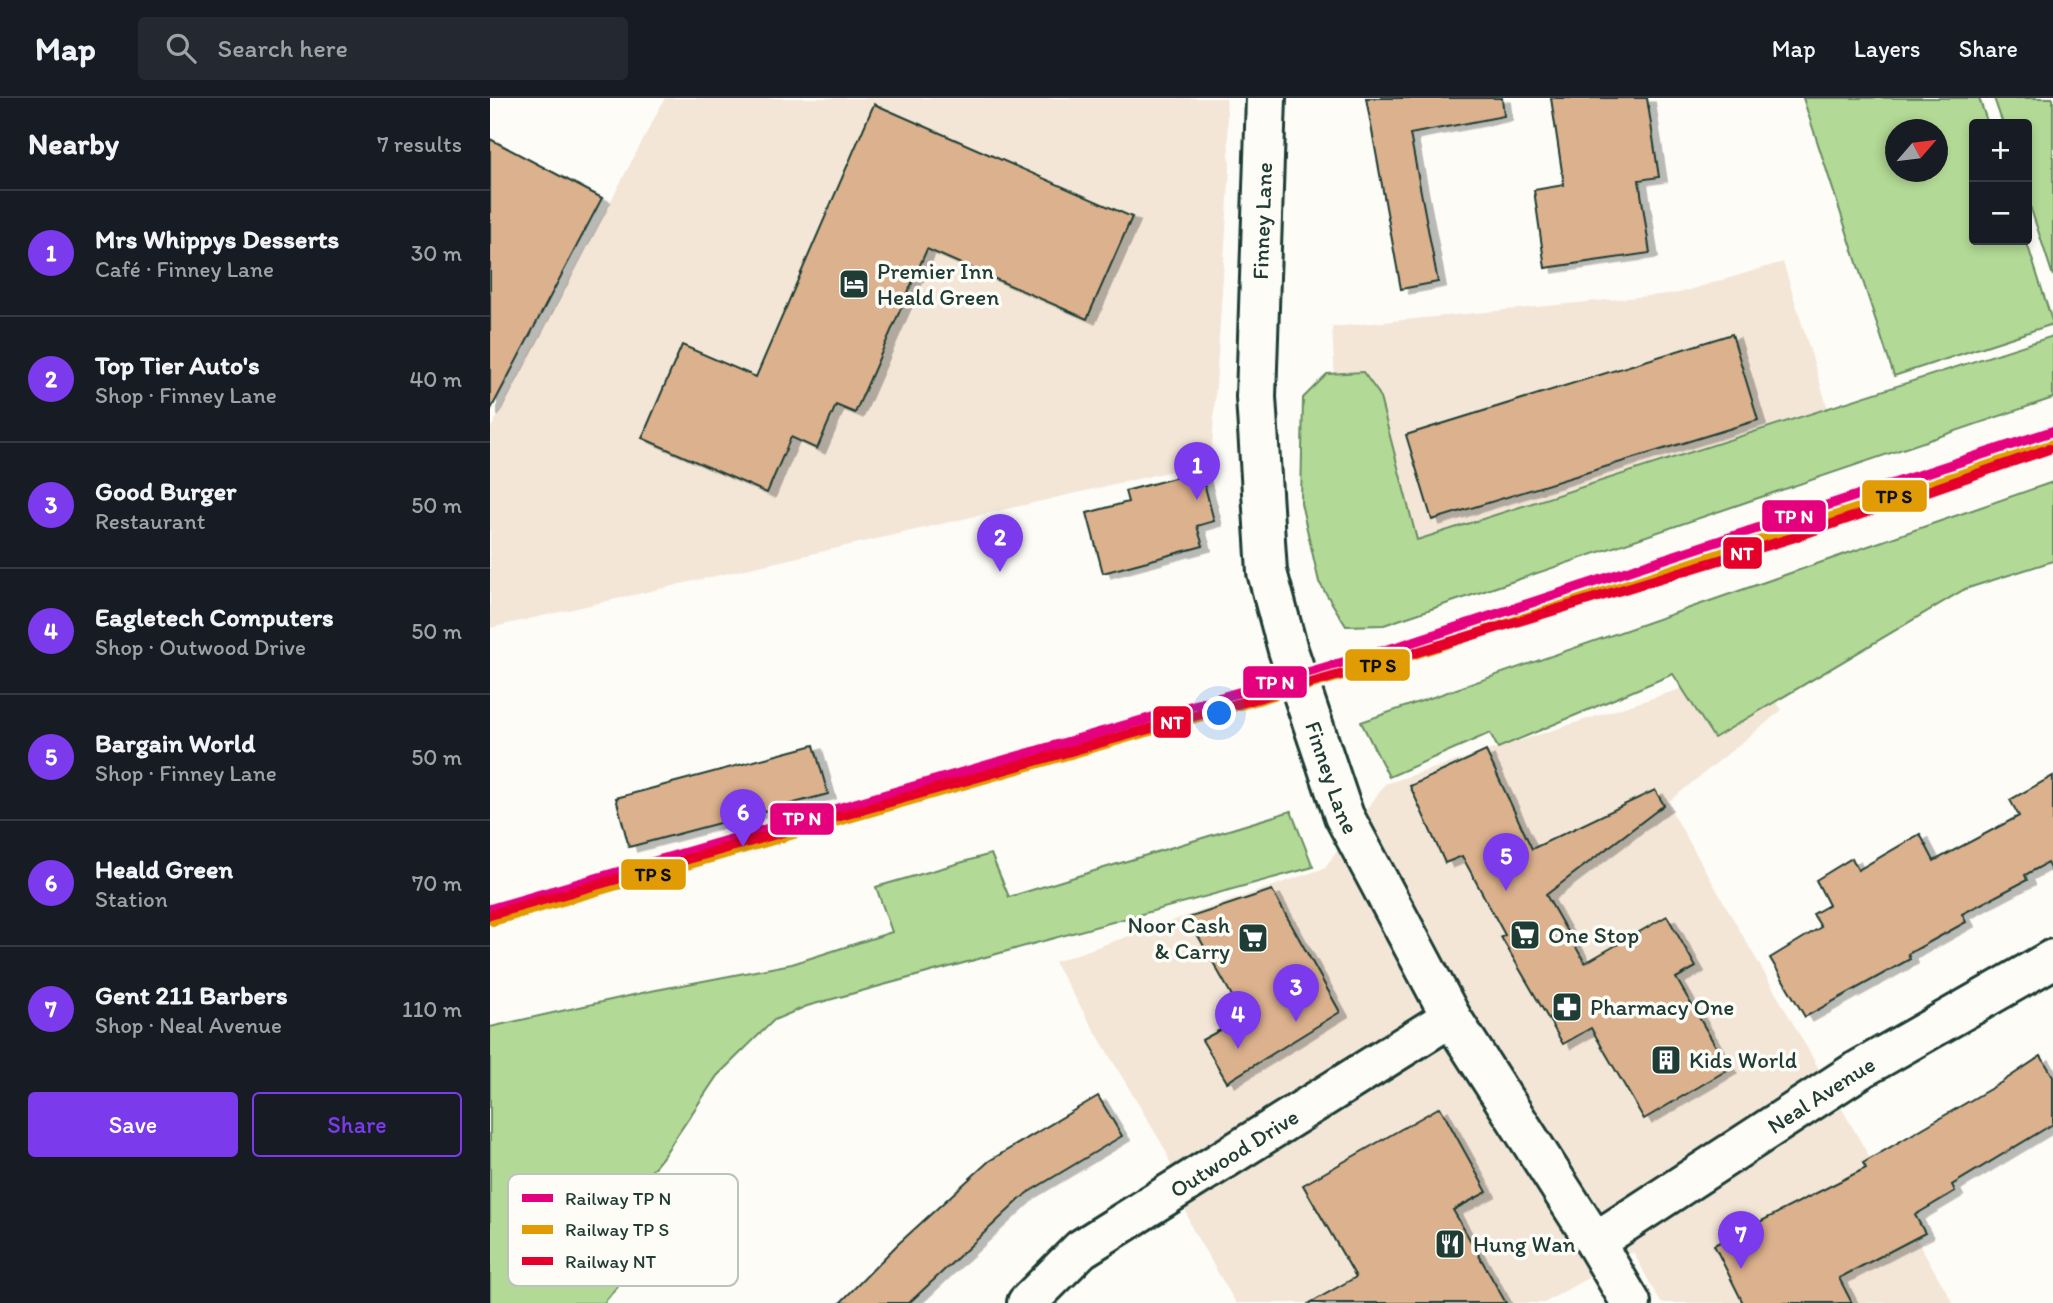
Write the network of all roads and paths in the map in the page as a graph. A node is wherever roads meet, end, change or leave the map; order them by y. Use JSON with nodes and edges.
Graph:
{"nodes":[{"id":1,"x":1266,"y":98,"type":"edge"},
{"id":2,"x":2053,"y":959,"type":"edge"},
{"id":3,"x":1451,"y":1017,"type":"junction"},
{"id":4,"x":1595,"y":1242,"type":"junction"},
{"id":5,"x":1027,"y":1303,"type":"edge"},
{"id":6,"x":1631,"y":1303,"type":"edge"}],
"edges":[{"from":1,"to":3,"type":"street","name":"Finney Lane"},
{"from":2,"to":4,"type":"street","name":"Neal Avenue"},
{"from":3,"to":4,"type":"street","name":"Finney Lane"},
{"from":3,"to":5,"type":"street","name":"Outwood Drive"},
{"from":4,"to":6,"type":"street","name":"Finney Lane"}]}
